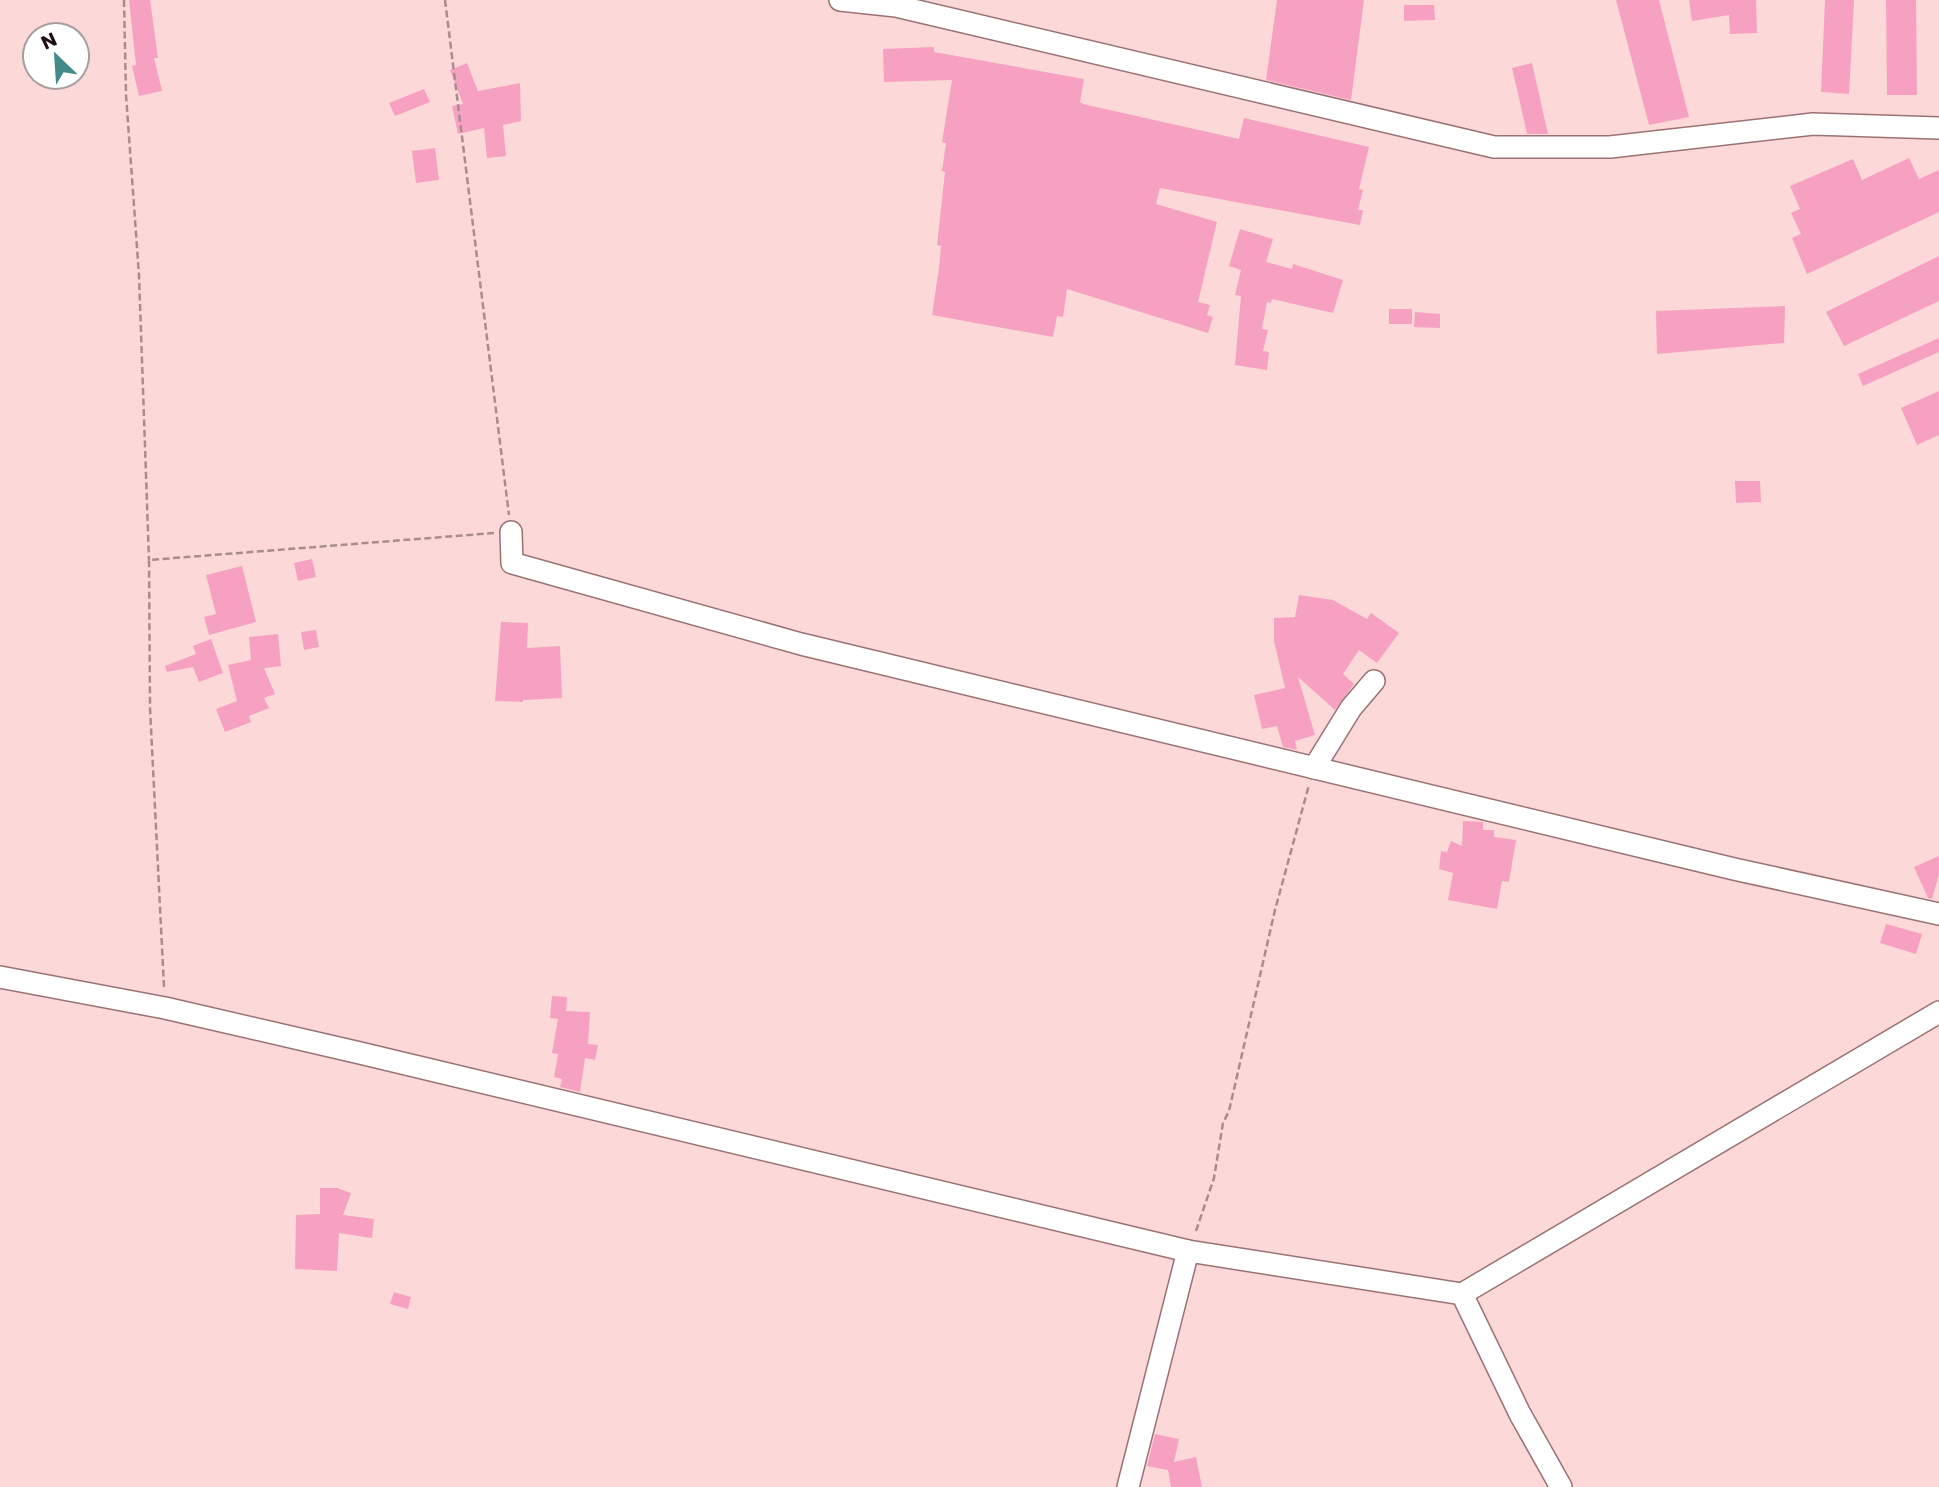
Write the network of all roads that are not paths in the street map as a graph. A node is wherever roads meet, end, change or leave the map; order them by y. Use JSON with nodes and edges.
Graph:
{"nodes":[{"id":1,"x":840,"y":0,"type":"edge"},
{"id":2,"x":1939,"y":128,"type":"edge"},
{"id":3,"x":511,"y":532,"type":"road end"},
{"id":4,"x":1374,"y":681,"type":"dead end"},
{"id":5,"x":1314,"y":768,"type":"junction"},
{"id":6,"x":1939,"y":914,"type":"edge"},
{"id":7,"x":0,"y":977,"type":"edge"},
{"id":8,"x":1939,"y":1012,"type":"edge"},
{"id":9,"x":1188,"y":1251,"type":"junction"},
{"id":10,"x":1462,"y":1294,"type":"junction"},
{"id":11,"x":1128,"y":1487,"type":"edge"},
{"id":12,"x":1562,"y":1487,"type":"edge"}],
"edges":[{"from":1,"to":2,"type":"street"},
{"from":3,"to":5,"type":"street"},
{"from":4,"to":5,"type":"street"},
{"from":5,"to":6,"type":"street"},
{"from":7,"to":9,"type":"street"},
{"from":8,"to":10,"type":"street"},
{"from":9,"to":10,"type":"street"},
{"from":9,"to":11,"type":"street"},
{"from":10,"to":12,"type":"street"}]}
